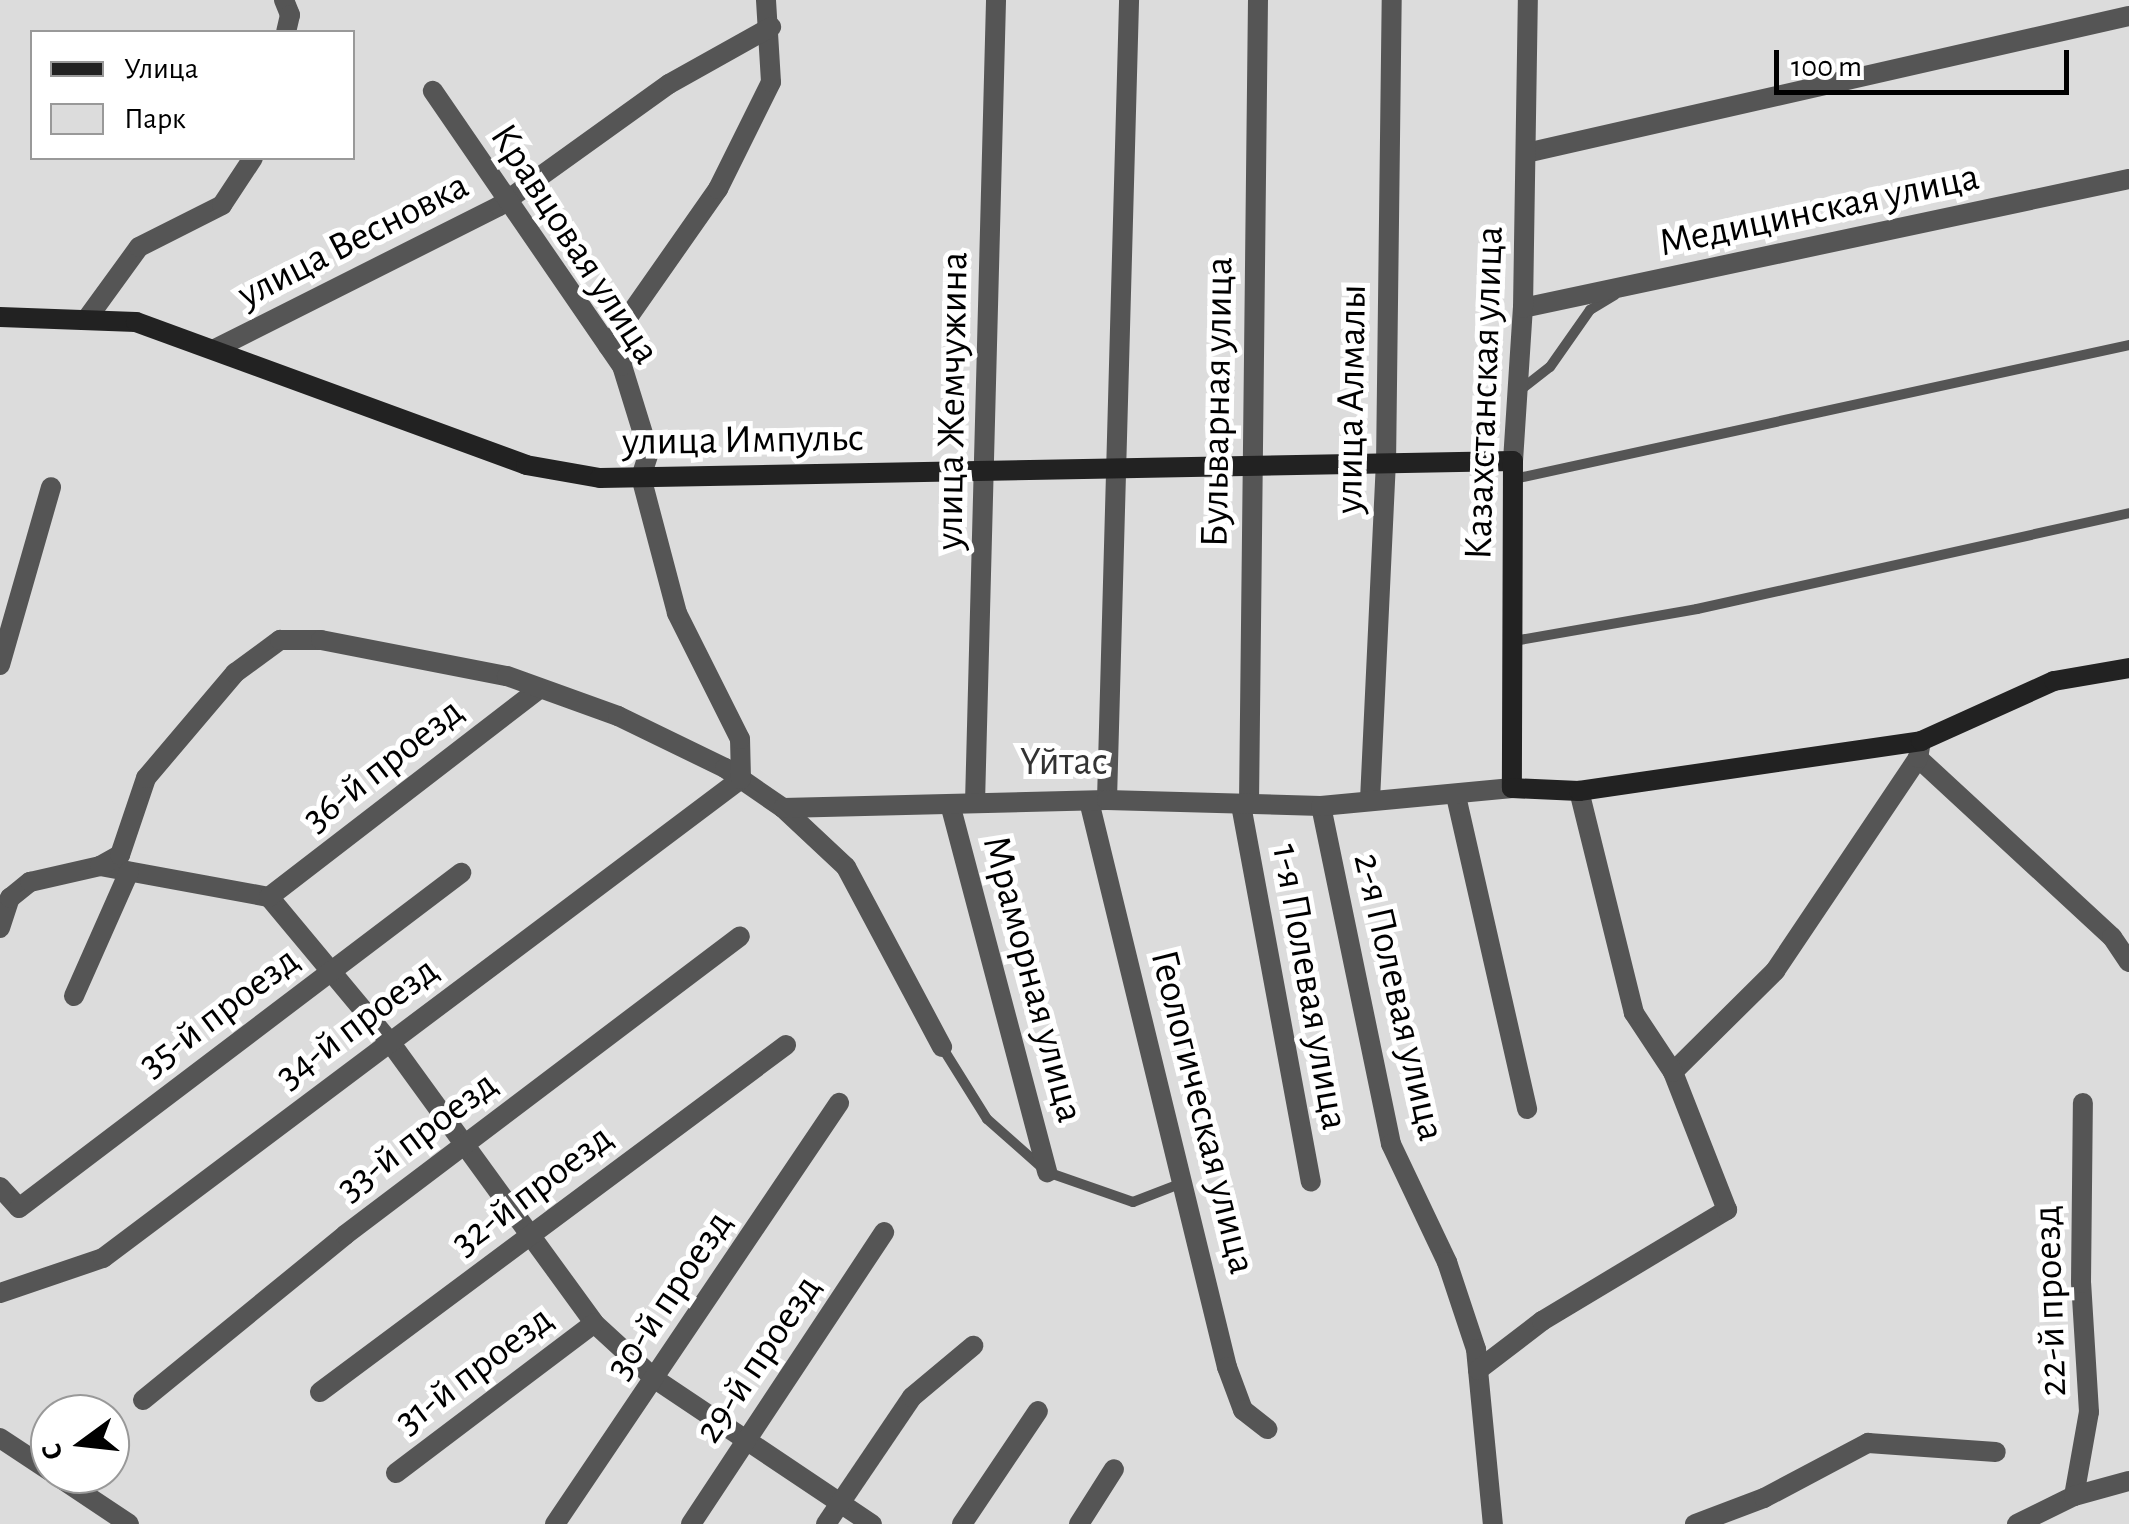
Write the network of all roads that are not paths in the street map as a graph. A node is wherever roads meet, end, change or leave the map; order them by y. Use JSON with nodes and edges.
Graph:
{"nodes":[{"id":1,"x":284,"y":0,"type":"edge"},
{"id":2,"x":766,"y":0,"type":"edge"},
{"id":3,"x":996,"y":0,"type":"edge"},
{"id":4,"x":1129,"y":0,"type":"edge"},
{"id":5,"x":1258,"y":0,"type":"edge"},
{"id":6,"x":1392,"y":0,"type":"edge"},
{"id":7,"x":1528,"y":0,"type":"edge"},
{"id":8,"x":2129,"y":16,"type":"edge"},
{"id":9,"x":771,"y":27,"type":"junction"},
{"id":10,"x":286,"y":30,"type":"edge"},
{"id":11,"x":433,"y":91,"type":"dead end"},
{"id":12,"x":1526,"y":154,"type":"junction"},
{"id":13,"x":252,"y":160,"type":"edge"},
{"id":14,"x":2129,"y":179,"type":"edge"},
{"id":15,"x":508,"y":199,"type":"junction"},
{"id":16,"x":1632,"y":286,"type":"junction"},
{"id":17,"x":1523,"y":308,"type":"junction"},
{"id":18,"x":0,"y":317,"type":"edge"},
{"id":19,"x":86,"y":320,"type":"junction"},
{"id":20,"x":2129,"y":345,"type":"edge"},
{"id":21,"x":608,"y":346,"type":"junction"},
{"id":22,"x":215,"y":349,"type":"junction"},
{"id":23,"x":1515,"y":395,"type":"junction"},
{"id":24,"x":1386,"y":466,"type":"junction"},
{"id":25,"x":1250,"y":468,"type":"junction"},
{"id":26,"x":1119,"y":469,"type":"junction"},
{"id":27,"x":986,"y":470,"type":"junction"},
{"id":28,"x":1514,"y":470,"type":"junction"},
{"id":29,"x":642,"y":477,"type":"junction"},
{"id":30,"x":51,"y":487,"type":"dead end"},
{"id":31,"x":2129,"y":513,"type":"edge"},
{"id":32,"x":1514,"y":641,"type":"junction"},
{"id":33,"x":0,"y":666,"type":"edge"},
{"id":34,"x":2129,"y":668,"type":"edge"},
{"id":35,"x":540,"y":688,"type":"junction"},
{"id":36,"x":1920,"y":750,"type":"junction"},
{"id":37,"x":741,"y":779,"type":"junction"},
{"id":38,"x":1512,"y":788,"type":"junction"},
{"id":39,"x":1579,"y":791,"type":"junction"},
{"id":40,"x":1456,"y":796,"type":"junction"},
{"id":41,"x":1370,"y":800,"type":"junction"},
{"id":42,"x":1098,"y":801,"type":"junction"},
{"id":43,"x":975,"y":803,"type":"junction"},
{"id":44,"x":950,"y":804,"type":"junction"},
{"id":45,"x":1245,"y":805,"type":"junction"},
{"id":46,"x":1320,"y":806,"type":"junction"},
{"id":47,"x":783,"y":808,"type":"junction"},
{"id":48,"x":100,"y":866,"type":"junction"},
{"id":49,"x":129,"y":872,"type":"junction"},
{"id":50,"x":461,"y":873,"type":"dead end"},
{"id":51,"x":269,"y":897,"type":"junction"},
{"id":52,"x":0,"y":928,"type":"edge"},
{"id":53,"x":740,"y":936,"type":"dead end"},
{"id":54,"x":2129,"y":962,"type":"edge"},
{"id":55,"x":333,"y":970,"type":"junction"},
{"id":56,"x":74,"y":996,"type":"dead end"},
{"id":57,"x":390,"y":1042,"type":"junction"},
{"id":58,"x":786,"y":1045,"type":"dead end"},
{"id":59,"x":942,"y":1048,"type":"joint"},
{"id":60,"x":1673,"y":1072,"type":"junction"},
{"id":61,"x":2084,"y":1103,"type":"dead end"},
{"id":62,"x":839,"y":1104,"type":"dead end"},
{"id":63,"x":1527,"y":1108,"type":"dead end"},
{"id":64,"x":462,"y":1146,"type":"junction"},
{"id":65,"x":1047,"y":1172,"type":"junction"},
{"id":66,"x":1184,"y":1182,"type":"junction"},
{"id":67,"x":1310,"y":1182,"type":"dead end"},
{"id":68,"x":0,"y":1187,"type":"edge"},
{"id":69,"x":884,"y":1232,"type":"dead end"},
{"id":70,"x":528,"y":1237,"type":"junction"},
{"id":71,"x":0,"y":1293,"type":"edge"},
{"id":72,"x":594,"y":1323,"type":"junction"},
{"id":73,"x":973,"y":1346,"type":"dead end"},
{"id":74,"x":1478,"y":1370,"type":"junction"},
{"id":75,"x":655,"y":1379,"type":"junction"},
{"id":76,"x":320,"y":1392,"type":"dead end"},
{"id":77,"x":143,"y":1400,"type":"dead end"},
{"id":78,"x":1038,"y":1411,"type":"dead end"},
{"id":79,"x":1267,"y":1429,"type":"dead end"},
{"id":80,"x":0,"y":1438,"type":"edge"},
{"id":81,"x":745,"y":1442,"type":"junction"},
{"id":82,"x":1996,"y":1452,"type":"dead end"},
{"id":83,"x":30,"y":1458,"type":"edge"},
{"id":84,"x":1114,"y":1469,"type":"dead end"},
{"id":85,"x":396,"y":1473,"type":"dead end"},
{"id":86,"x":2129,"y":1481,"type":"edge"},
{"id":87,"x":84,"y":1494,"type":"edge"},
{"id":88,"x":2074,"y":1496,"type":"junction"},
{"id":89,"x":840,"y":1502,"type":"junction"},
{"id":90,"x":129,"y":1524,"type":"edge"},
{"id":91,"x":555,"y":1524,"type":"edge"},
{"id":92,"x":690,"y":1524,"type":"edge"},
{"id":93,"x":826,"y":1524,"type":"edge"},
{"id":94,"x":872,"y":1524,"type":"edge"},
{"id":95,"x":962,"y":1524,"type":"edge"},
{"id":96,"x":1079,"y":1524,"type":"edge"},
{"id":97,"x":1493,"y":1524,"type":"edge"},
{"id":98,"x":1695,"y":1524,"type":"edge"},
{"id":99,"x":2017,"y":1524,"type":"edge"}],
"edges":[{"from":1,"to":10,"type":"street"},
{"from":2,"to":9,"type":"street"},
{"from":3,"to":27,"type":"street","name":"улица Жемчужина"},
{"from":4,"to":26,"type":"street","name":"Геологическая улица"},
{"from":5,"to":25,"type":"street","name":"Бульварная улица"},
{"from":6,"to":24,"type":"street","name":"улица Алмалы"},
{"from":7,"to":12,"type":"street","name":"Казахстанская улица"},
{"from":8,"to":12,"type":"street"},
{"from":9,"to":15,"type":"street","name":"улица Весновка"},
{"from":9,"to":21,"type":"street"},
{"from":11,"to":15,"type":"street","name":"Кравцовая улица"},
{"from":12,"to":17,"type":"street","name":"Казахстанская улица"},
{"from":13,"to":19,"type":"street"},
{"from":14,"to":16,"type":"street","name":"Медицинская улица"},
{"from":15,"to":21,"type":"street","name":"Кравцовая улица"},
{"from":15,"to":22,"type":"street","name":"улица Весновка"},
{"from":16,"to":17,"type":"street","name":"Медицинская улица"},
{"from":16,"to":23,"type":"lane"},
{"from":17,"to":23,"type":"street","name":"Казахстанская улица"},
{"from":18,"to":19,"type":"street","name":"улица Импульс"},
{"from":19,"to":22,"type":"street","name":"улица Импульс"},
{"from":20,"to":28,"type":"lane"},
{"from":21,"to":29,"type":"street","name":"Кравцовая улица"},
{"from":22,"to":29,"type":"street","name":"улица Импульс"},
{"from":23,"to":28,"type":"street","name":"Казахстанская улица"},
{"from":24,"to":25,"type":"street","name":"улица Импульс"},
{"from":24,"to":28,"type":"street","name":"улица Импульс"},
{"from":24,"to":41,"type":"street","name":"улица Алмалы"},
{"from":25,"to":26,"type":"street","name":"улица Импульс"},
{"from":25,"to":45,"type":"street","name":"Бульварная улица"},
{"from":26,"to":27,"type":"street","name":"улица Импульс"},
{"from":26,"to":42,"type":"street","name":"Геологическая улица"},
{"from":27,"to":29,"type":"street","name":"улица Импульс"},
{"from":27,"to":43,"type":"street","name":"улица Жемчужина"},
{"from":28,"to":32,"type":"street","name":"Казахстанская улица"},
{"from":29,"to":37,"type":"street","name":"Кравцовая улица"},
{"from":30,"to":33,"type":"street"},
{"from":31,"to":32,"type":"lane"},
{"from":32,"to":38,"type":"street","name":"Казахстанская улица"},
{"from":34,"to":36,"type":"street"},
{"from":35,"to":37,"type":"street"},
{"from":35,"to":48,"type":"street"},
{"from":35,"to":51,"type":"street","name":"36-й проезд"},
{"from":36,"to":39,"type":"street"},
{"from":36,"to":54,"type":"street"},
{"from":36,"to":60,"type":"street"},
{"from":37,"to":47,"type":"street"},
{"from":37,"to":57,"type":"street","name":"34-й проезд"},
{"from":38,"to":39,"type":"street"},
{"from":38,"to":40,"type":"street"},
{"from":39,"to":60,"type":"street"},
{"from":40,"to":41,"type":"street"},
{"from":40,"to":63,"type":"street"},
{"from":41,"to":46,"type":"street"},
{"from":42,"to":43,"type":"street"},
{"from":42,"to":45,"type":"street"},
{"from":42,"to":66,"type":"street","name":"Геологическая улица"},
{"from":43,"to":44,"type":"street"},
{"from":44,"to":47,"type":"street"},
{"from":44,"to":65,"type":"street","name":"Мраморная улица"},
{"from":45,"to":46,"type":"street"},
{"from":45,"to":67,"type":"street","name":"1-я Полевая улица"},
{"from":46,"to":74,"type":"street","name":"2-я Полевая улица"},
{"from":47,"to":59,"type":"street"},
{"from":48,"to":49,"type":"street"},
{"from":48,"to":52,"type":"street"},
{"from":49,"to":51,"type":"street"},
{"from":49,"to":56,"type":"street"},
{"from":50,"to":55,"type":"street","name":"35-й проезд"},
{"from":51,"to":55,"type":"street"},
{"from":53,"to":64,"type":"street","name":"33-й проезд"},
{"from":55,"to":57,"type":"street"},
{"from":55,"to":68,"type":"street","name":"35-й проезд"},
{"from":57,"to":64,"type":"street"},
{"from":57,"to":71,"type":"street","name":"34-й проезд"},
{"from":58,"to":70,"type":"street","name":"32-й проезд"},
{"from":59,"to":65,"type":"lane"},
{"from":60,"to":74,"type":"street"},
{"from":61,"to":88,"type":"street","name":"22-й проезд"},
{"from":62,"to":75,"type":"street","name":"30-й проезд"},
{"from":64,"to":70,"type":"street"},
{"from":64,"to":77,"type":"street","name":"33-й проезд"},
{"from":65,"to":66,"type":"lane"},
{"from":66,"to":79,"type":"street","name":"Геологическая улица"},
{"from":69,"to":81,"type":"street","name":"29-й проезд"},
{"from":70,"to":72,"type":"street"},
{"from":70,"to":76,"type":"street","name":"32-й проезд"},
{"from":72,"to":75,"type":"street"},
{"from":72,"to":85,"type":"street","name":"31-й проезд"},
{"from":73,"to":89,"type":"street"},
{"from":74,"to":97,"type":"street","name":"2-я Полевая улица"},
{"from":75,"to":81,"type":"street"},
{"from":75,"to":91,"type":"street","name":"30-й проезд"},
{"from":78,"to":95,"type":"street"},
{"from":80,"to":83,"type":"street"},
{"from":81,"to":89,"type":"street"},
{"from":81,"to":92,"type":"street","name":"29-й проезд"},
{"from":82,"to":98,"type":"street"},
{"from":84,"to":96,"type":"street"},
{"from":86,"to":88,"type":"street"},
{"from":87,"to":90,"type":"street"},
{"from":88,"to":99,"type":"street"},
{"from":89,"to":93,"type":"street"},
{"from":89,"to":94,"type":"street"}]}
